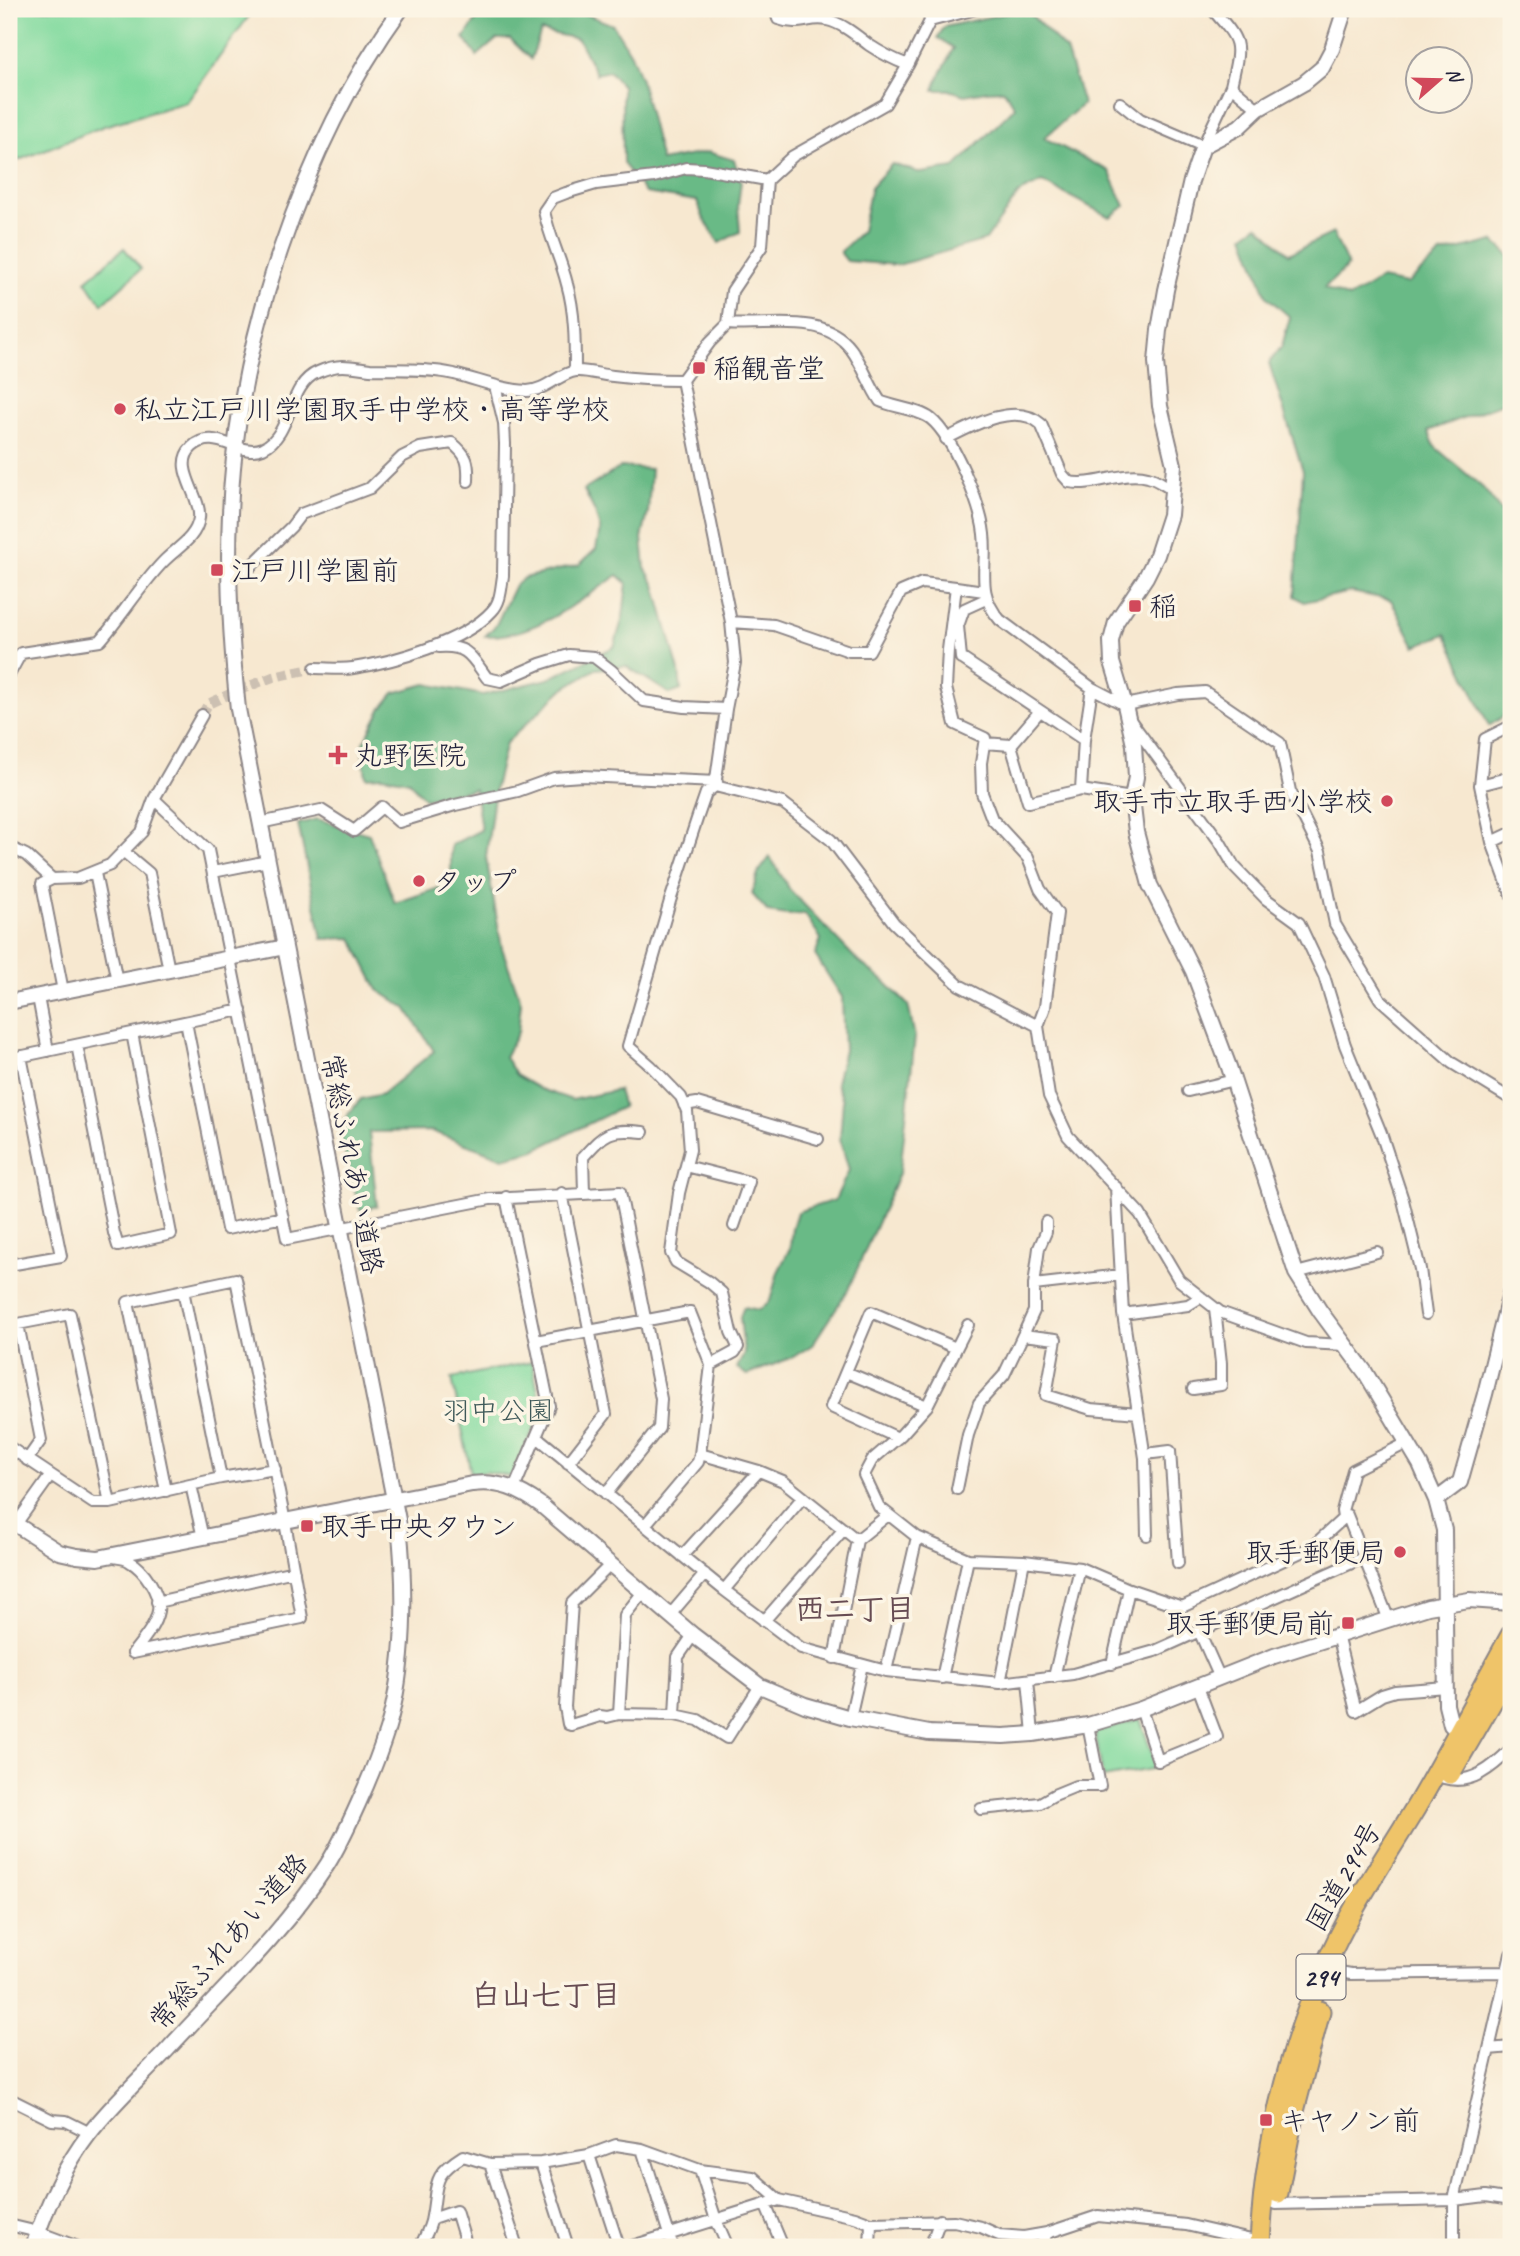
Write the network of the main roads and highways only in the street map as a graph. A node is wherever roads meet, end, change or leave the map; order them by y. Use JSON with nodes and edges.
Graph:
{"nodes":[{"id":1,"x":1511,"y":1635,"type":"edge"},
{"id":2,"x":1511,"y":1669,"type":"edge"},
{"id":3,"x":1441,"y":1777,"type":"junction"},
{"id":4,"x":1265,"y":2245,"type":"edge"}],
"edges":[{"from":1,"to":3,"type":"highway","name":"国道294号","number":"294"},
{"from":2,"to":3,"type":"highway","name":"国道294号","number":"294"},
{"from":3,"to":4,"type":"highway","name":"国道294号","number":"294"},
{"from":3,"to":4,"type":"highway","name":"国道294号","number":"294"}]}
